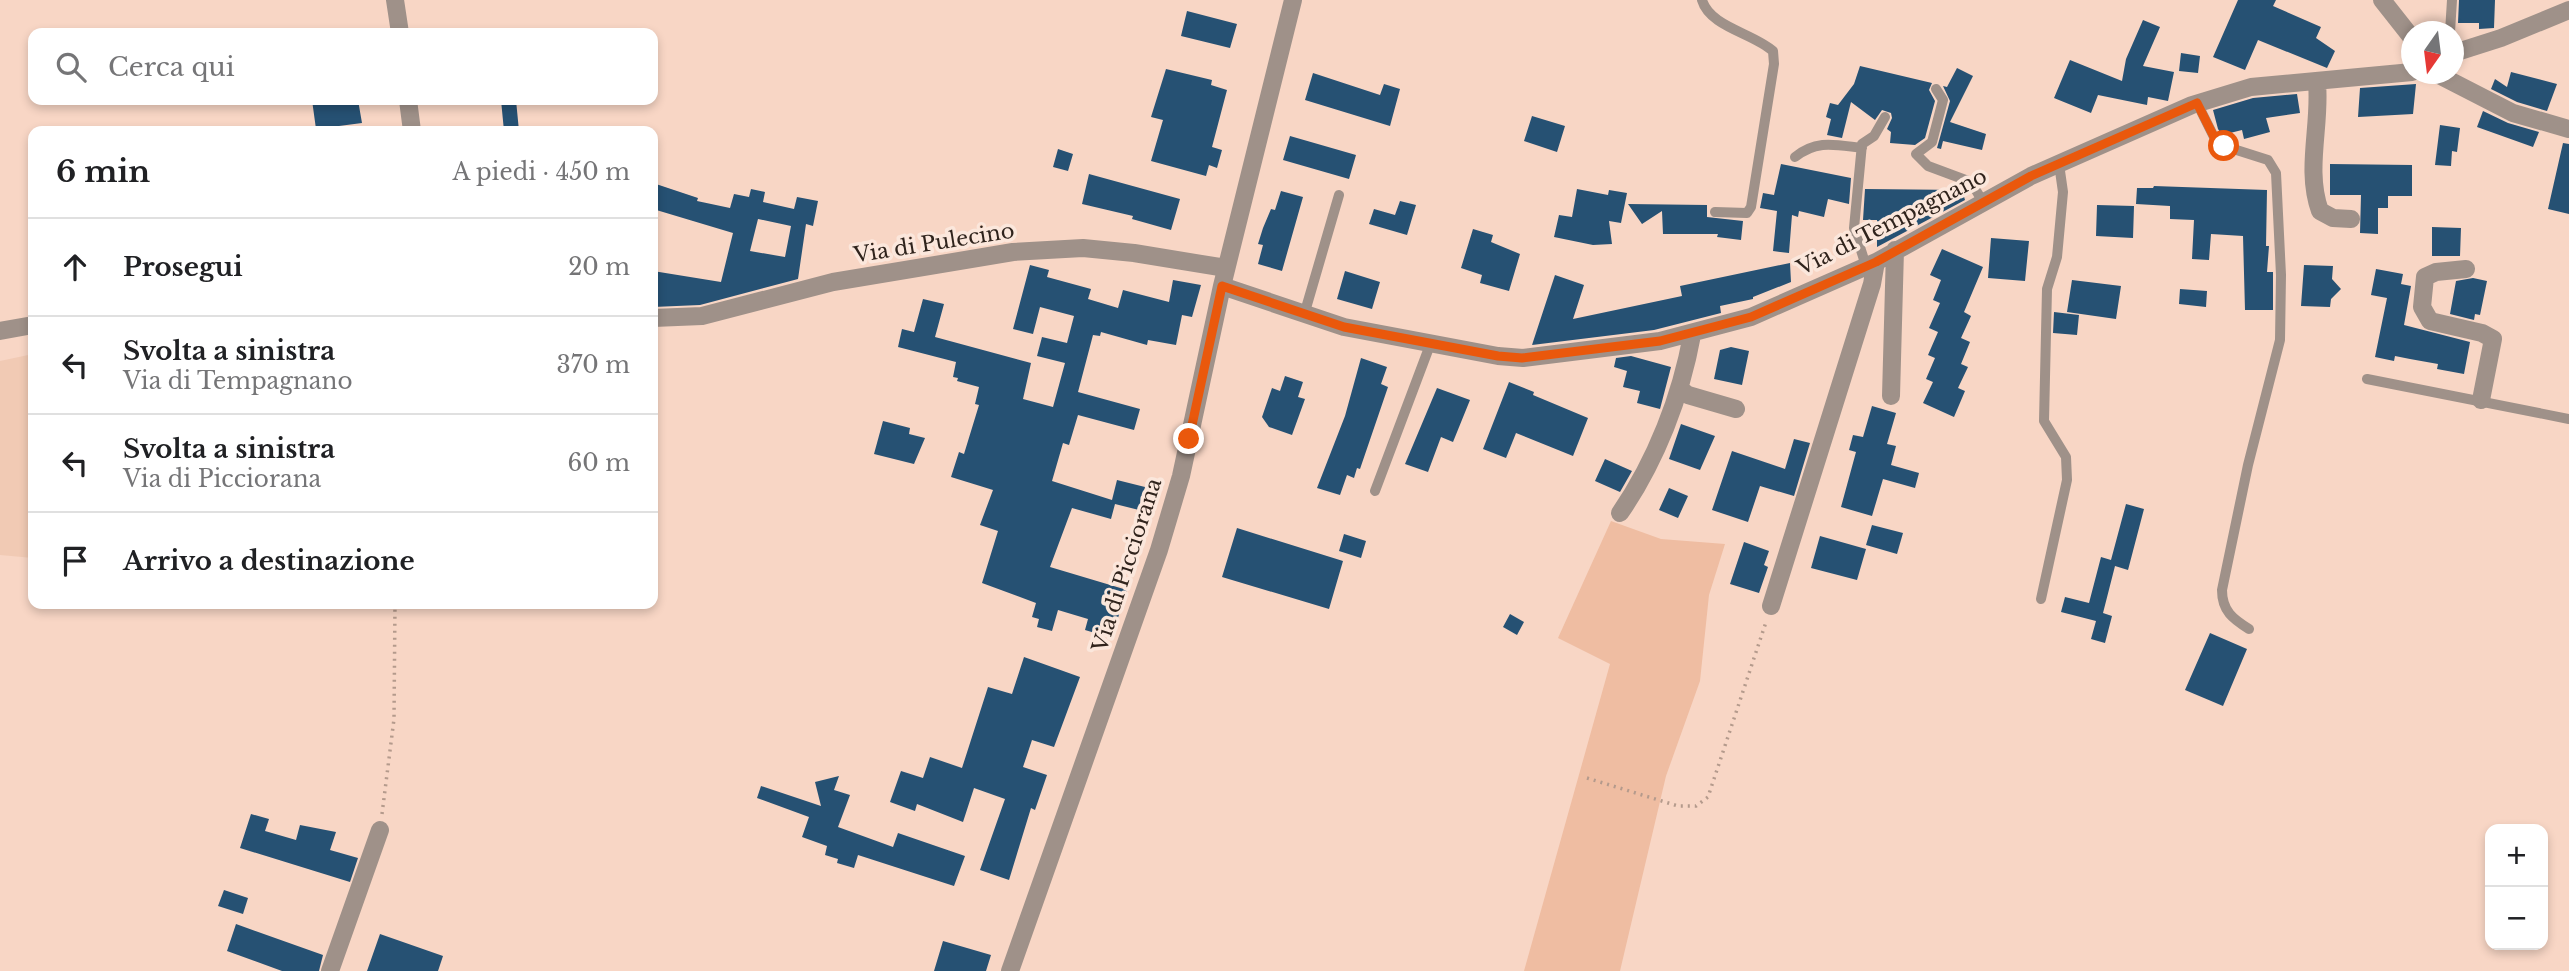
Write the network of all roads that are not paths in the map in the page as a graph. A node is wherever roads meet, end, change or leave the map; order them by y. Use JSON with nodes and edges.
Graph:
{"nodes":[{"id":1,"x":395,"y":0,"type":"edge"},
{"id":2,"x":1293,"y":0,"type":"edge"},
{"id":3,"x":1702,"y":0,"type":"edge"},
{"id":4,"x":2382,"y":0,"type":"edge"},
{"id":5,"x":2452,"y":0,"type":"edge"},
{"id":6,"x":2569,"y":10,"type":"edge"},
{"id":7,"x":2451,"y":21,"type":"edge"},
{"id":8,"x":2401,"y":24,"type":"edge"},
{"id":9,"x":399,"y":28,"type":"edge"},
{"id":10,"x":2464,"y":50,"type":"edge"},
{"id":11,"x":2401,"y":73,"type":"edge"},
{"id":12,"x":2317,"y":83,"type":"junction"},
{"id":13,"x":2456,"y":84,"type":"edge"},
{"id":14,"x":1936,"y":89,"type":"dead end"},
{"id":15,"x":2197,"y":103,"type":"junction"},
{"id":16,"x":409,"y":105,"type":"edge"},
{"id":17,"x":1885,"y":117,"type":"dead end"},
{"id":18,"x":411,"y":126,"type":"edge"},
{"id":19,"x":2569,"y":129,"type":"edge"},
{"id":20,"x":1862,"y":148,"type":"junction"},
{"id":21,"x":1795,"y":156,"type":"dead end"},
{"id":22,"x":2059,"y":164,"type":"junction"},
{"id":23,"x":1339,"y":195,"type":"dead end"},
{"id":24,"x":1983,"y":202,"type":"junction"},
{"id":25,"x":1715,"y":212,"type":"dead end"},
{"id":26,"x":2351,"y":219,"type":"dead end"},
{"id":27,"x":1895,"y":250,"type":"junction"},
{"id":28,"x":1871,"y":264,"type":"junction"},
{"id":29,"x":2466,"y":269,"type":"dead end"},
{"id":30,"x":1224,"y":277,"type":"junction"},
{"id":31,"x":1304,"y":315,"type":"junction"},
{"id":32,"x":658,"y":318,"type":"edge"},
{"id":33,"x":28,"y":326,"type":"edge"},
{"id":34,"x":0,"y":331,"type":"edge"},
{"id":35,"x":1692,"y":334,"type":"junction"},
{"id":36,"x":1430,"y":345,"type":"junction"},
{"id":37,"x":2367,"y":379,"type":"dead end"},
{"id":38,"x":1679,"y":388,"type":"junction"},
{"id":39,"x":1891,"y":396,"type":"dead end"},
{"id":40,"x":2481,"y":400,"type":"junction"},
{"id":41,"x":1736,"y":409,"type":"dead end"},
{"id":42,"x":2569,"y":419,"type":"edge"},
{"id":43,"x":1376,"y":491,"type":"dead end"},
{"id":44,"x":1620,"y":513,"type":"dead end"},
{"id":45,"x":2041,"y":599,"type":"dead end"},
{"id":46,"x":1771,"y":606,"type":"road end"},
{"id":47,"x":2249,"y":629,"type":"dead end"},
{"id":48,"x":380,"y":831,"type":"road end"},
{"id":49,"x":330,"y":971,"type":"edge"},
{"id":50,"x":1010,"y":971,"type":"edge"}],
"edges":[{"from":1,"to":9,"type":"street"},
{"from":2,"to":30,"type":"street","name":"Via di Picciorana"},
{"from":3,"to":25,"type":"lane"},
{"from":4,"to":8,"type":"street"},
{"from":5,"to":7,"type":"lane"},
{"from":6,"to":10,"type":"street"},
{"from":11,"to":12,"type":"street","name":"Via di Tempagnano"},
{"from":12,"to":15,"type":"street","name":"Via di Tempagnano"},
{"from":12,"to":26,"type":"street"},
{"from":13,"to":19,"type":"street"},
{"from":14,"to":24,"type":"lane"},
{"from":15,"to":22,"type":"street","name":"Via di Tempagnano"},
{"from":15,"to":47,"type":"lane"},
{"from":16,"to":18,"type":"street"},
{"from":17,"to":20,"type":"lane"},
{"from":20,"to":21,"type":"lane"},
{"from":20,"to":28,"type":"lane"},
{"from":22,"to":24,"type":"street","name":"Via di Tempagnano"},
{"from":22,"to":45,"type":"lane"},
{"from":23,"to":31,"type":"lane"},
{"from":24,"to":27,"type":"street","name":"Via di Tempagnano"},
{"from":27,"to":28,"type":"street","name":"Via di Tempagnano"},
{"from":27,"to":39,"type":"street"},
{"from":28,"to":35,"type":"street","name":"Via di Tempagnano"},
{"from":28,"to":46,"type":"street"},
{"from":29,"to":40,"type":"street"},
{"from":30,"to":31,"type":"street","name":"Via di Tempagnano"},
{"from":30,"to":32,"type":"street","name":"Via di Pulecino"},
{"from":30,"to":50,"type":"street","name":"Via di Picciorana"},
{"from":31,"to":36,"type":"street","name":"Via di Tempagnano"},
{"from":33,"to":34,"type":"street"},
{"from":35,"to":36,"type":"street","name":"Via di Tempagnano"},
{"from":35,"to":38,"type":"street"},
{"from":36,"to":43,"type":"lane"},
{"from":37,"to":40,"type":"lane"},
{"from":38,"to":41,"type":"street"},
{"from":38,"to":44,"type":"street"},
{"from":40,"to":42,"type":"lane"},
{"from":48,"to":49,"type":"street"}]}
